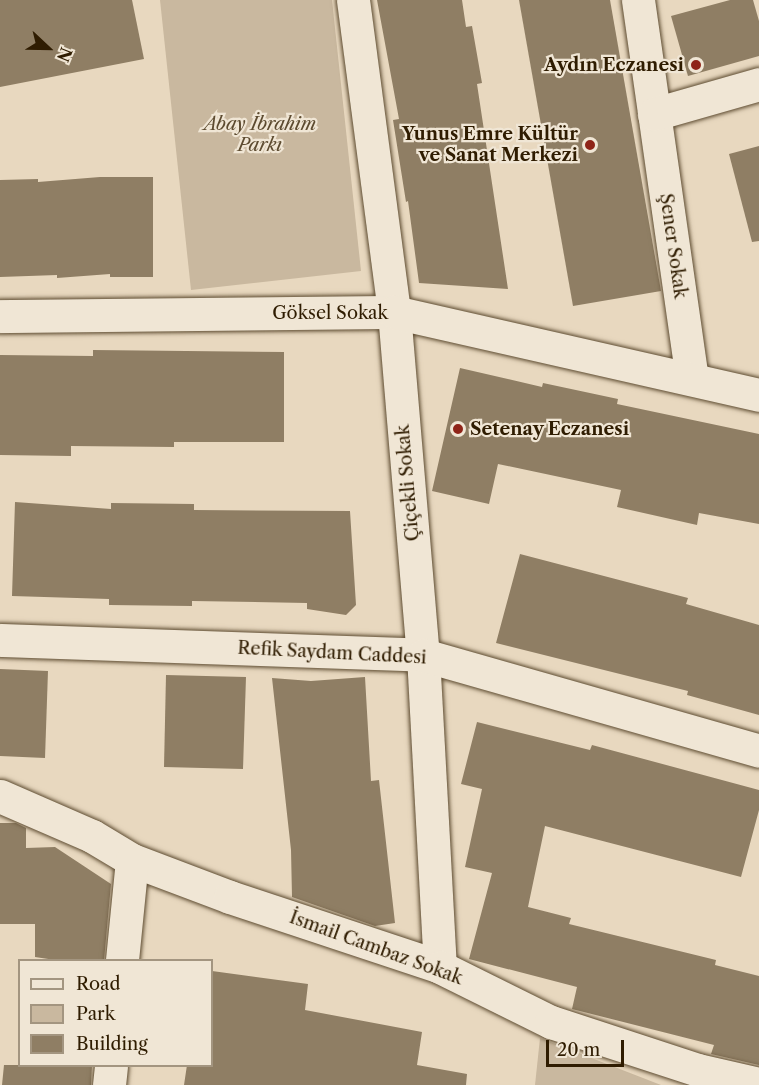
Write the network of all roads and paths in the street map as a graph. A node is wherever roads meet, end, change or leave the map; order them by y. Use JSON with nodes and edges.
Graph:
{"nodes":[{"id":1,"x":353,"y":0,"type":"edge"},
{"id":2,"x":638,"y":0,"type":"edge"},
{"id":3,"x":759,"y":84,"type":"edge"},
{"id":4,"x":654,"y":114,"type":"junction"},
{"id":5,"x":394,"y":312,"type":"junction"},
{"id":6,"x":0,"y":316,"type":"edge"},
{"id":7,"x":692,"y":378,"type":"junction"},
{"id":8,"x":759,"y":394,"type":"edge"},
{"id":9,"x":0,"y":640,"type":"edge"},
{"id":10,"x":423,"y":655,"type":"junction"},
{"id":11,"x":759,"y":751,"type":"edge"},
{"id":12,"x":0,"y":796,"type":"edge"},
{"id":13,"x":132,"y":860,"type":"junction"},
{"id":14,"x":122,"y":959,"type":"edge"},
{"id":15,"x":440,"y":967,"type":"junction"},
{"id":16,"x":111,"y":1067,"type":"edge"},
{"id":17,"x":697,"y":1078,"type":"edge"},
{"id":18,"x":759,"y":1084,"type":"edge"},
{"id":19,"x":109,"y":1085,"type":"edge"}],
"edges":[{"from":1,"to":5,"type":"street","name":"Çiçekli Sokak"},
{"from":2,"to":4,"type":"street","name":"Şener Sokak"},
{"from":3,"to":4,"type":"street"},
{"from":4,"to":7,"type":"street","name":"Şener Sokak"},
{"from":5,"to":6,"type":"street","name":"Göksel Sokak"},
{"from":5,"to":7,"type":"street","name":"Göksel Sokak"},
{"from":5,"to":10,"type":"street","name":"Çiçekli Sokak"},
{"from":7,"to":8,"type":"street","name":"Göksel Sokak"},
{"from":9,"to":10,"type":"street","name":"Refik Saydam Caddesi"},
{"from":10,"to":11,"type":"street","name":"Refik Saydam Caddesi"},
{"from":10,"to":15,"type":"street","name":"Çiçekli Sokak"},
{"from":12,"to":13,"type":"street","name":"İsmail Cambaz Sokak"},
{"from":13,"to":14,"type":"street"},
{"from":13,"to":15,"type":"street","name":"İsmail Cambaz Sokak"},
{"from":15,"to":17,"type":"street","name":"İsmail Cambaz Sokak"},
{"from":16,"to":19,"type":"street"},
{"from":17,"to":18,"type":"street","name":"İsmail Cambaz Sokak"}]}
